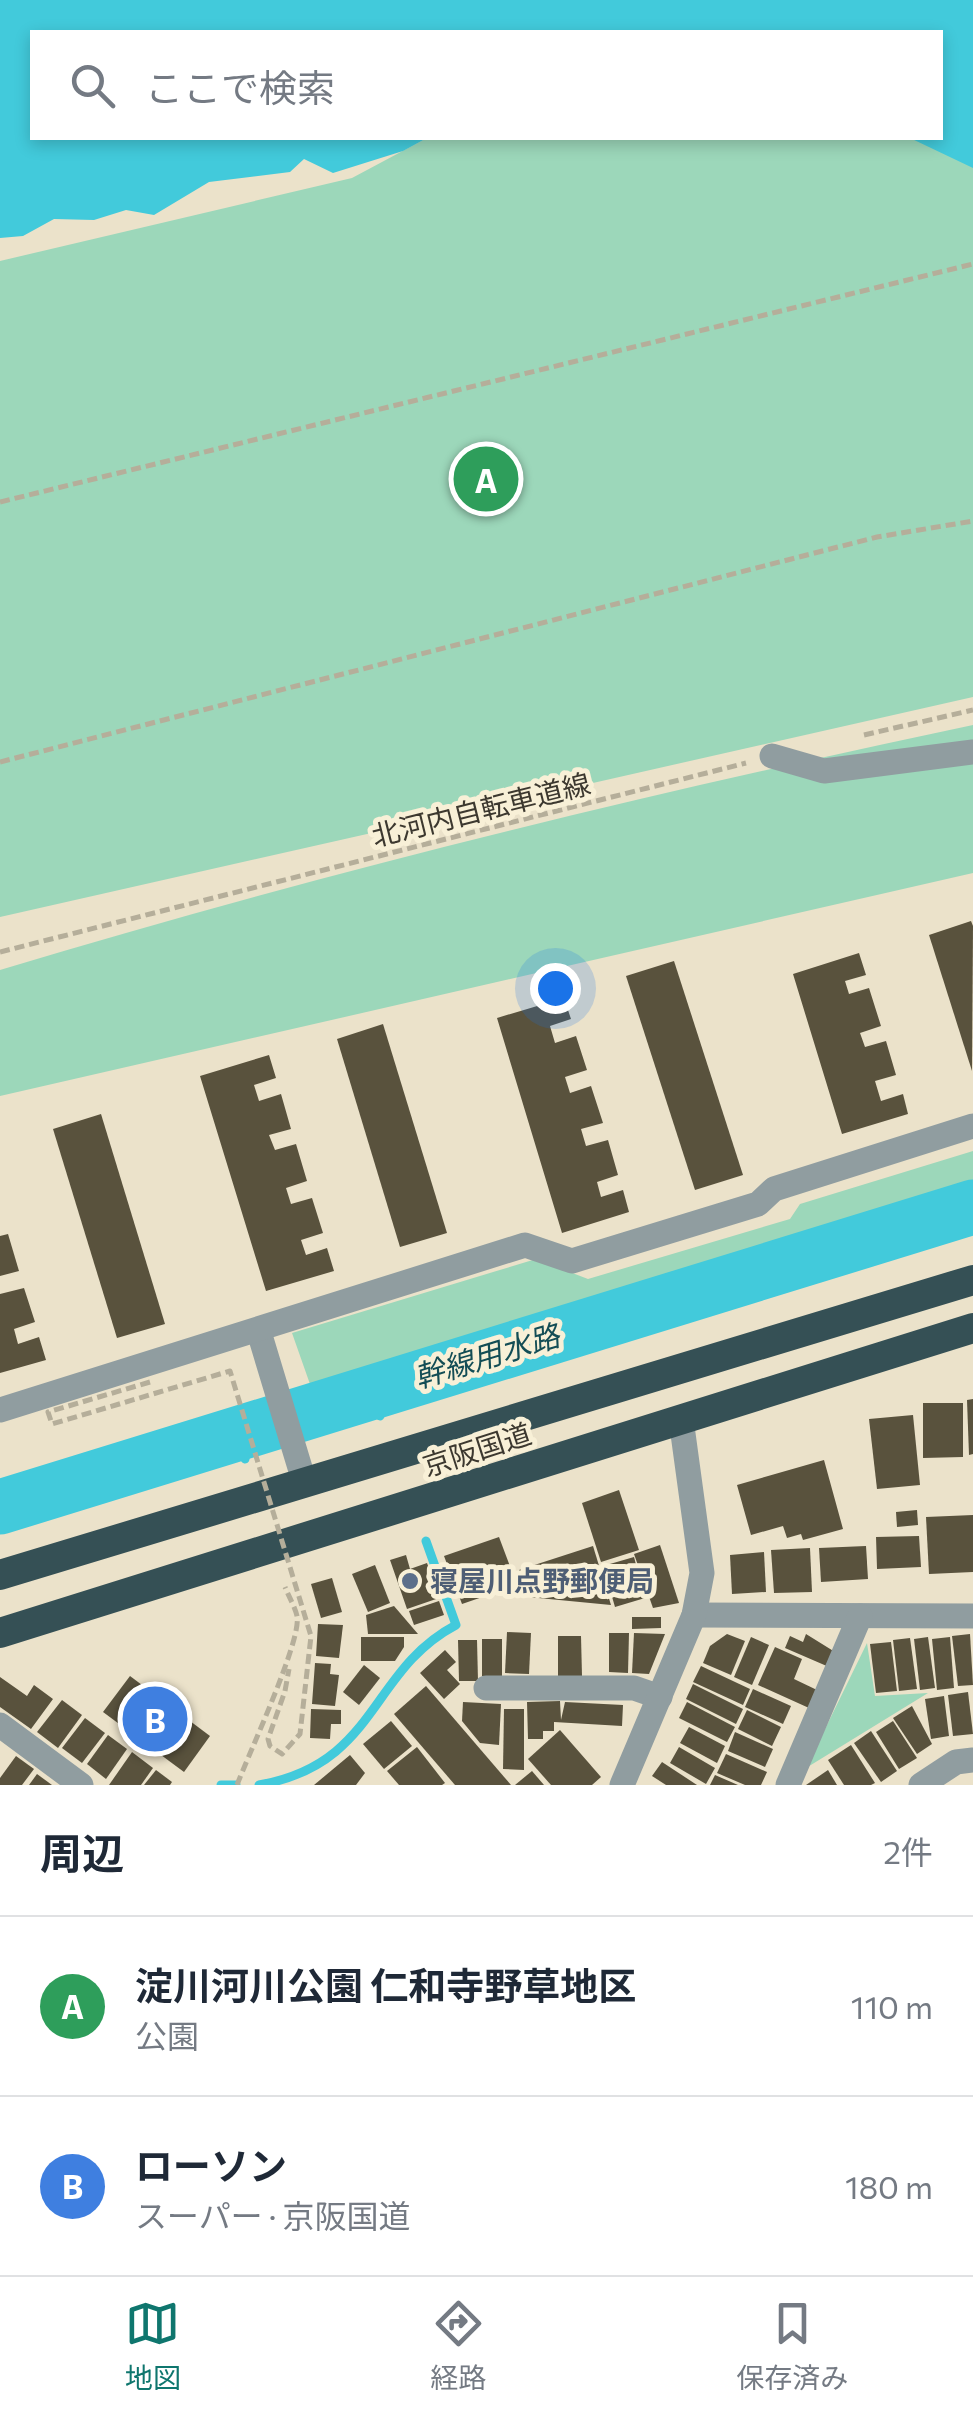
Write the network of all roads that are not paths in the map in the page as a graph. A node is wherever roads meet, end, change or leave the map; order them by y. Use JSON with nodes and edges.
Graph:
{"nodes":[{"id":1,"x":973,"y":752,"type":"edge"},
{"id":2,"x":772,"y":756,"type":"road end"},
{"id":3,"x":973,"y":1126,"type":"edge"},
{"id":4,"x":973,"y":1280,"type":"edge"},
{"id":5,"x":973,"y":1328,"type":"edge"},
{"id":6,"x":259,"y":1332,"type":"junction"},
{"id":7,"x":0,"y":1410,"type":"edge"},
{"id":8,"x":681,"y":1418,"type":"junction"},
{"id":9,"x":304,"y":1481,"type":"junction"},
{"id":10,"x":0,"y":1576,"type":"edge"},
{"id":11,"x":694,"y":1615,"type":"junction"},
{"id":12,"x":860,"y":1616,"type":"junction"},
{"id":13,"x":973,"y":1616,"type":"edge"},
{"id":14,"x":0,"y":1633,"type":"edge"},
{"id":15,"x":486,"y":1688,"type":"dead end"},
{"id":16,"x":660,"y":1696,"type":"junction"},
{"id":17,"x":0,"y":1725,"type":"edge"},
{"id":18,"x":973,"y":1760,"type":"edge"},
{"id":19,"x":81,"y":1785,"type":"edge"},
{"id":20,"x":622,"y":1785,"type":"edge"},
{"id":21,"x":788,"y":1785,"type":"edge"},
{"id":22,"x":921,"y":1785,"type":"edge"}],
"edges":[{"from":1,"to":2,"type":"street"},
{"from":3,"to":6,"type":"street"},
{"from":4,"to":9,"type":"highway","name":"京阪国道"},
{"from":5,"to":8,"type":"highway","name":"京阪国道"},
{"from":6,"to":7,"type":"street"},
{"from":6,"to":9,"type":"street"},
{"from":8,"to":11,"type":"street"},
{"from":8,"to":14,"type":"highway","name":"京阪国道"},
{"from":9,"to":10,"type":"highway","name":"京阪国道"},
{"from":11,"to":12,"type":"street"},
{"from":11,"to":16,"type":"street"},
{"from":12,"to":13,"type":"street"},
{"from":12,"to":21,"type":"street"},
{"from":15,"to":16,"type":"street"},
{"from":16,"to":20,"type":"street"},
{"from":17,"to":19,"type":"street"},
{"from":18,"to":22,"type":"street"}]}
